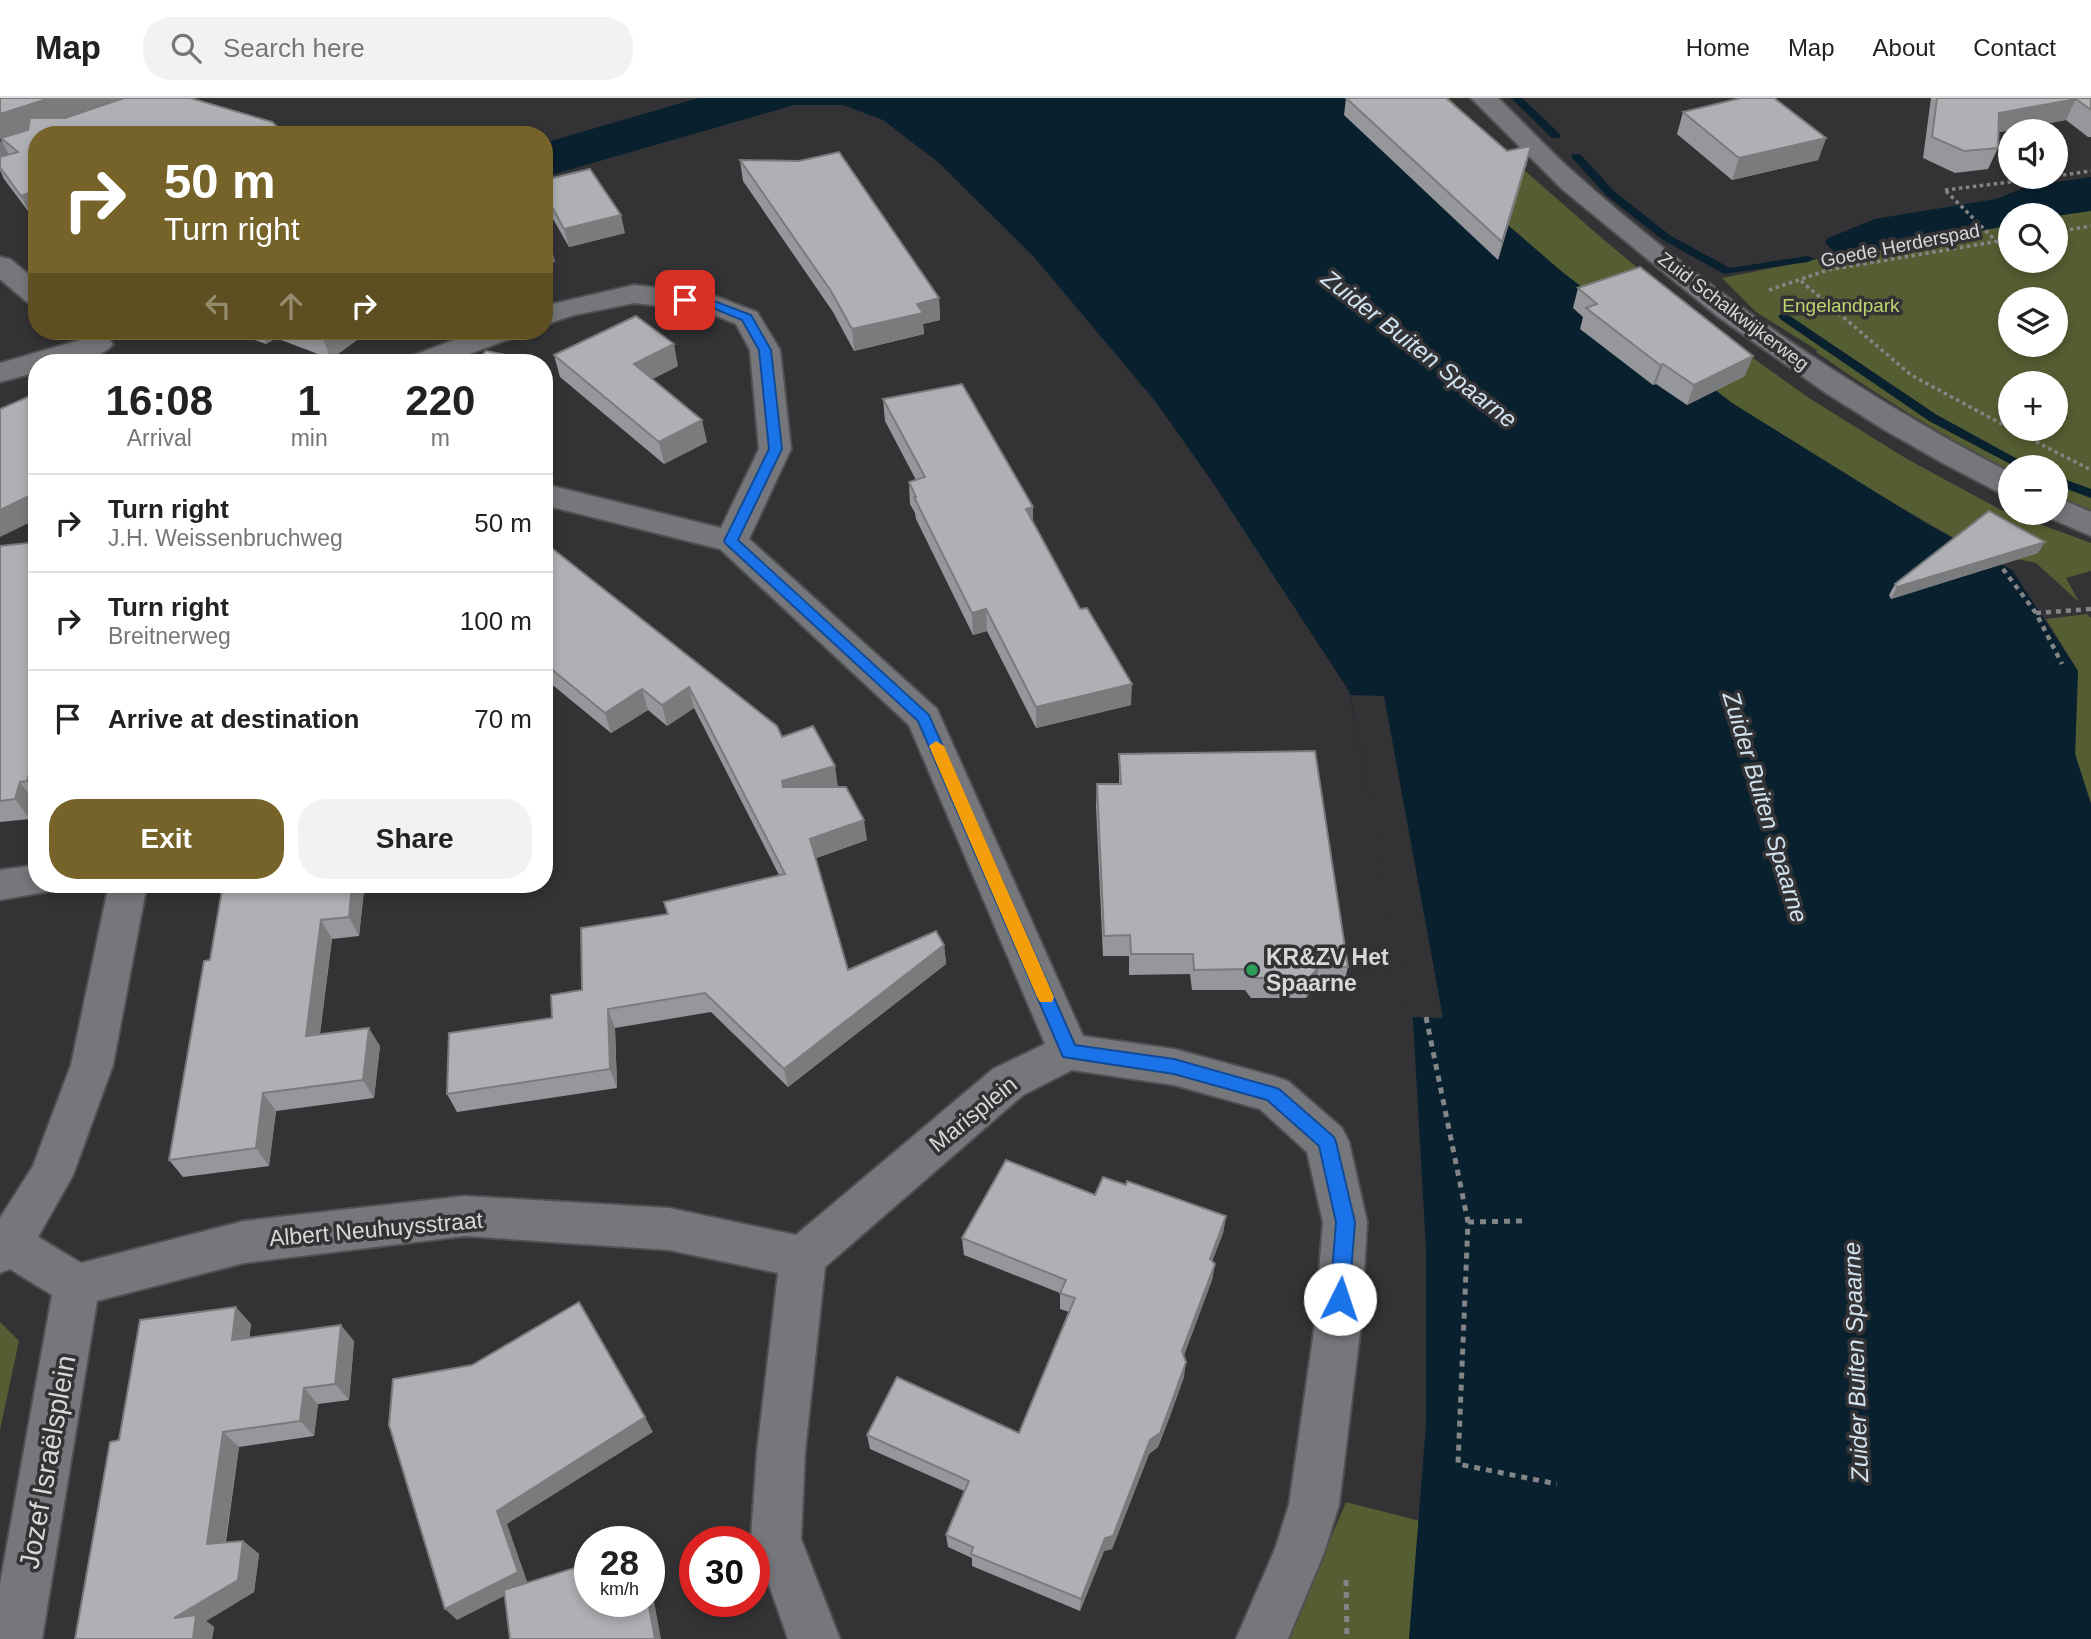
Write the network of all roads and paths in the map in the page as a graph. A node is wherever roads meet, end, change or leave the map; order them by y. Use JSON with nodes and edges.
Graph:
{"nodes":[{"id":1,"x":1484,"y":98,"type":"edge"},
{"id":2,"x":1992,"y":135,"type":"edge"},
{"id":3,"x":1998,"y":139,"type":"edge"},
{"id":4,"x":28,"y":141,"type":"edge"},
{"id":5,"x":0,"y":150,"type":"edge"},
{"id":6,"x":2091,"y":171,"type":"edge"},
{"id":7,"x":2068,"y":174,"type":"edge"},
{"id":8,"x":1998,"y":183,"type":"edge"},
{"id":9,"x":2091,"y":226,"type":"edge"},
{"id":10,"x":2068,"y":230,"type":"edge"},
{"id":11,"x":1996,"y":241,"type":"joint"},
{"id":12,"x":0,"y":265,"type":"edge"},
{"id":13,"x":28,"y":288,"type":"edge"},
{"id":14,"x":553,"y":313,"type":"edge"},
{"id":15,"x":481,"y":340,"type":"edge"},
{"id":16,"x":100,"y":346,"type":"edge"},
{"id":17,"x":70,"y":354,"type":"edge"},
{"id":18,"x":443,"y":354,"type":"edge"},
{"id":19,"x":28,"y":365,"type":"edge"},
{"id":20,"x":0,"y":373,"type":"edge"},
{"id":21,"x":1998,"y":422,"type":"edge"},
{"id":22,"x":2034,"y":441,"type":"edge"},
{"id":23,"x":2091,"y":470,"type":"edge"},
{"id":24,"x":1998,"y":480,"type":"edge"},
{"id":25,"x":553,"y":496,"type":"edge"},
{"id":26,"x":2068,"y":514,"type":"edge"},
{"id":27,"x":2091,"y":525,"type":"edge"},
{"id":28,"x":731,"y":541,"type":"junction"},
{"id":29,"x":2003,"y":569,"type":"edge"},
{"id":30,"x":2091,"y":609,"type":"edge"},
{"id":31,"x":2036,"y":613,"type":"junction"},
{"id":32,"x":2062,"y":664,"type":"dead end"},
{"id":33,"x":28,"y":881,"type":"edge"},
{"id":34,"x":0,"y":885,"type":"edge"},
{"id":35,"x":126,"y":893,"type":"edge"},
{"id":36,"x":1426,"y":1017,"type":"dead end"},
{"id":37,"x":1069,"y":1052,"type":"junction"},
{"id":38,"x":1522,"y":1221,"type":"dead end"},
{"id":39,"x":1468,"y":1222,"type":"junction"},
{"id":40,"x":5,"y":1248,"type":"edge"},
{"id":41,"x":803,"y":1257,"type":"junction"},
{"id":42,"x":78,"y":1285,"type":"junction"},
{"id":43,"x":1557,"y":1484,"type":"dead end"},
{"id":44,"x":16,"y":1639,"type":"edge"},
{"id":45,"x":814,"y":1639,"type":"edge"},
{"id":46,"x":1262,"y":1639,"type":"edge"}],
"edges":[{"from":1,"to":24,"type":"street","name":"Zuid Schalkwijkerweg"},
{"from":2,"to":3,"type":"path"},
{"from":4,"to":5,"type":"street"},
{"from":6,"to":7,"type":"path"},
{"from":8,"to":11,"type":"path","name":"Goede Herderspad"},
{"from":9,"to":10,"type":"path"},
{"from":11,"to":21,"type":"path","name":"Goede Herderspad"},
{"from":12,"to":13,"type":"street"},
{"from":14,"to":28,"type":"street"},
{"from":15,"to":18,"type":"street"},
{"from":16,"to":17,"type":"street"},
{"from":19,"to":20,"type":"street"},
{"from":22,"to":23,"type":"path"},
{"from":25,"to":28,"type":"street"},
{"from":26,"to":27,"type":"street"},
{"from":28,"to":37,"type":"street"},
{"from":29,"to":31,"type":"path"},
{"from":30,"to":31,"type":"path"},
{"from":31,"to":32,"type":"path"},
{"from":33,"to":34,"type":"street"},
{"from":35,"to":40,"type":"street"},
{"from":36,"to":39,"type":"path"},
{"from":37,"to":41,"type":"street","name":"Marisplein"},
{"from":37,"to":46,"type":"street"},
{"from":38,"to":39,"type":"path"},
{"from":39,"to":43,"type":"path"},
{"from":40,"to":42,"type":"street"},
{"from":41,"to":42,"type":"street","name":"Albert Neuhuysstraat"},
{"from":41,"to":45,"type":"street"},
{"from":42,"to":44,"type":"street","name":"Jozef Israëlsplein"}]}
